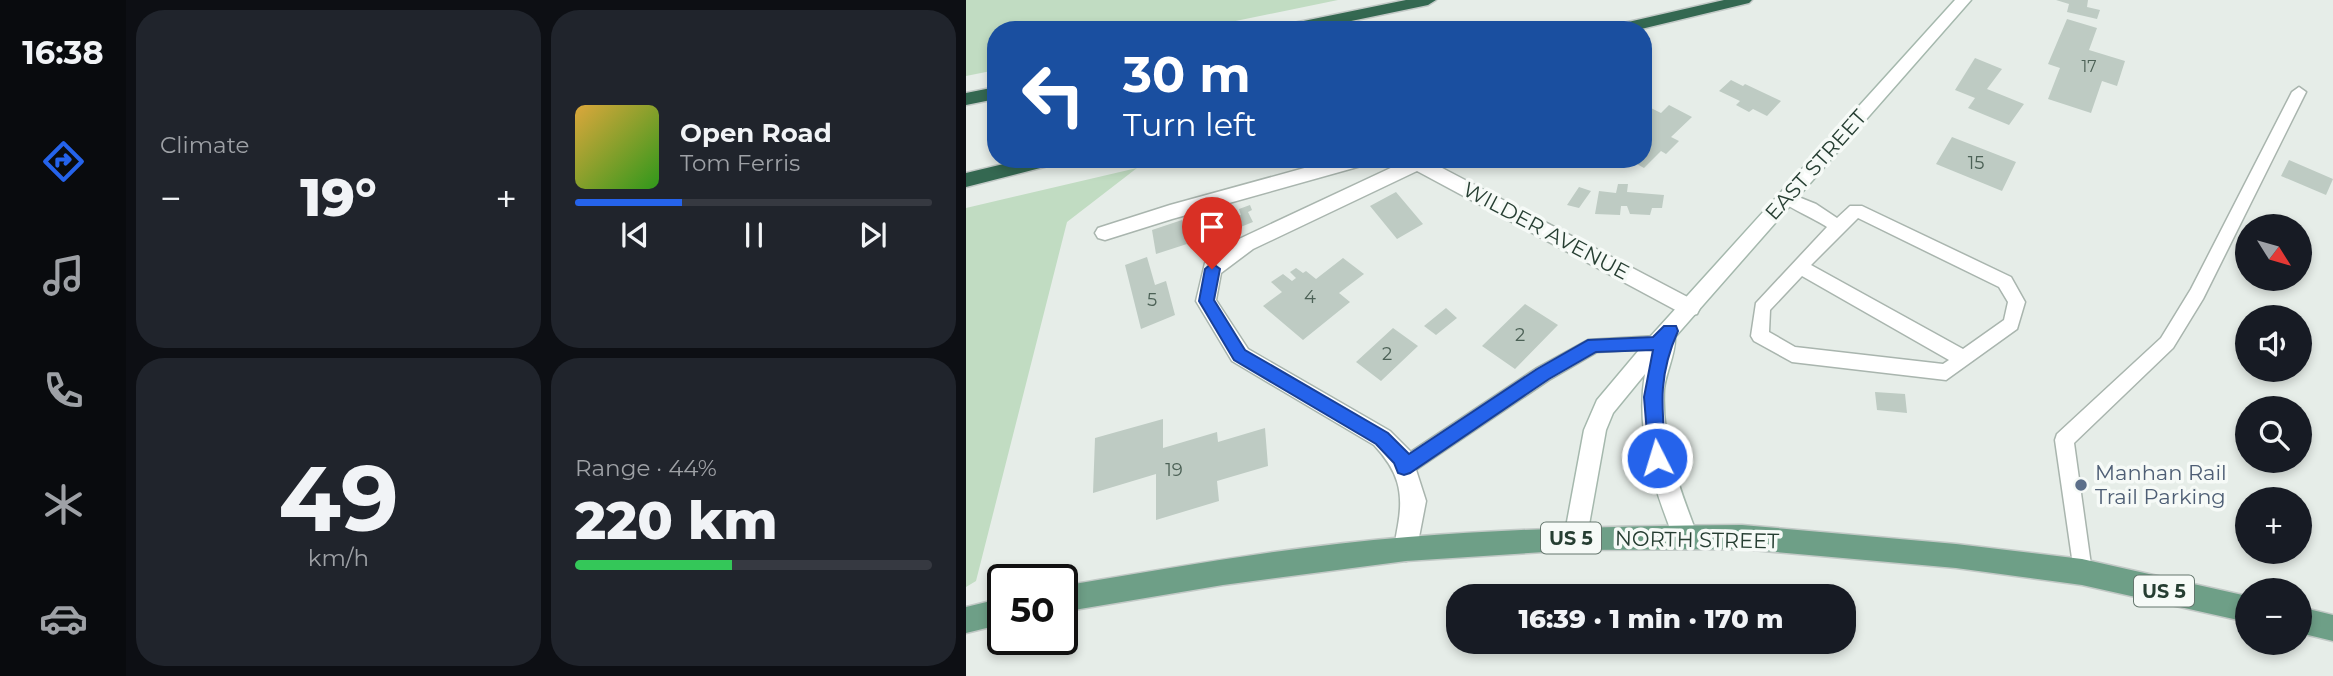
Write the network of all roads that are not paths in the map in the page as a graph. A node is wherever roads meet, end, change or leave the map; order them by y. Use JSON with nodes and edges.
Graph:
{"nodes":[{"id":1,"x":1428,"y":0,"type":"edge"},
{"id":2,"x":1744,"y":0,"type":"edge"},
{"id":3,"x":1963,"y":0,"type":"edge"},
{"id":4,"x":1327,"y":21,"type":"edge"},
{"id":5,"x":1652,"y":21,"type":"edge"},
{"id":6,"x":2299,"y":92,"type":"dead end"},
{"id":7,"x":987,"y":95,"type":"edge"},
{"id":8,"x":966,"y":99,"type":"edge"},
{"id":9,"x":1015,"y":168,"type":"edge"},
{"id":10,"x":1329,"y":168,"type":"edge"},
{"id":11,"x":1394,"y":168,"type":"edge"},
{"id":12,"x":1421,"y":168,"type":"edge"},
{"id":13,"x":966,"y":180,"type":"edge"},
{"id":14,"x":1786,"y":198,"type":"junction"},
{"id":15,"x":1838,"y":226,"type":"junction"},
{"id":16,"x":1105,"y":233,"type":"dead end"},
{"id":17,"x":1800,"y":267,"type":"junction"},
{"id":18,"x":1690,"y":308,"type":"junction"},
{"id":19,"x":1663,"y":337,"type":"junction"},
{"id":20,"x":1964,"y":359,"type":"junction"},
{"id":21,"x":1404,"y":467,"type":"junction"},
{"id":22,"x":1686,"y":537,"type":"junction"},
{"id":23,"x":1576,"y":538,"type":"junction"},
{"id":24,"x":1406,"y":549,"type":"junction"},
{"id":25,"x":2082,"y":572,"type":"junction"},
{"id":26,"x":1078,"y":596,"type":"edge"},
{"id":27,"x":2235,"y":606,"type":"edge"},
{"id":28,"x":987,"y":615,"type":"edge"},
{"id":29,"x":966,"y":620,"type":"edge"},
{"id":30,"x":2312,"y":623,"type":"edge"},
{"id":31,"x":2333,"y":628,"type":"edge"}],
"edges":[{"from":1,"to":4,"type":"highway"},
{"from":2,"to":5,"type":"highway"},
{"from":3,"to":14,"type":"street","name":"EAST STREET"},
{"from":6,"to":25,"type":"lane"},
{"from":7,"to":8,"type":"highway"},
{"from":9,"to":13,"type":"highway"},
{"from":10,"to":16,"type":"street"},
{"from":11,"to":21,"type":"street"},
{"from":12,"to":18,"type":"street","name":"WILDER AVENUE"},
{"from":14,"to":15,"type":"lane"},
{"from":14,"to":18,"type":"street","name":"EAST STREET"},
{"from":15,"to":17,"type":"lane"},
{"from":15,"to":20,"type":"lane"},
{"from":17,"to":20,"type":"lane"},
{"from":17,"to":20,"type":"lane"},
{"from":18,"to":19,"type":"street","name":"EAST STREET"},
{"from":19,"to":21,"type":"lane"},
{"from":19,"to":22,"type":"street","name":"EAST STREET"},
{"from":19,"to":23,"type":"street","name":"EAST STREET"},
{"from":21,"to":24,"type":"street"},
{"from":22,"to":23,"type":"main road","name":"NORTH STREET","number":"US 5"},
{"from":22,"to":25,"type":"main road","name":"NORTH STREET","number":"US 5"},
{"from":23,"to":24,"type":"main road","name":"NORTH STREET","number":"US 5"},
{"from":24,"to":26,"type":"main road","name":"NORTH STREET","number":"US 5"},
{"from":25,"to":27,"type":"main road","name":"NORTH STREET","number":"US 5"},
{"from":28,"to":29,"type":"main road"},
{"from":30,"to":31,"type":"main road"}]}
